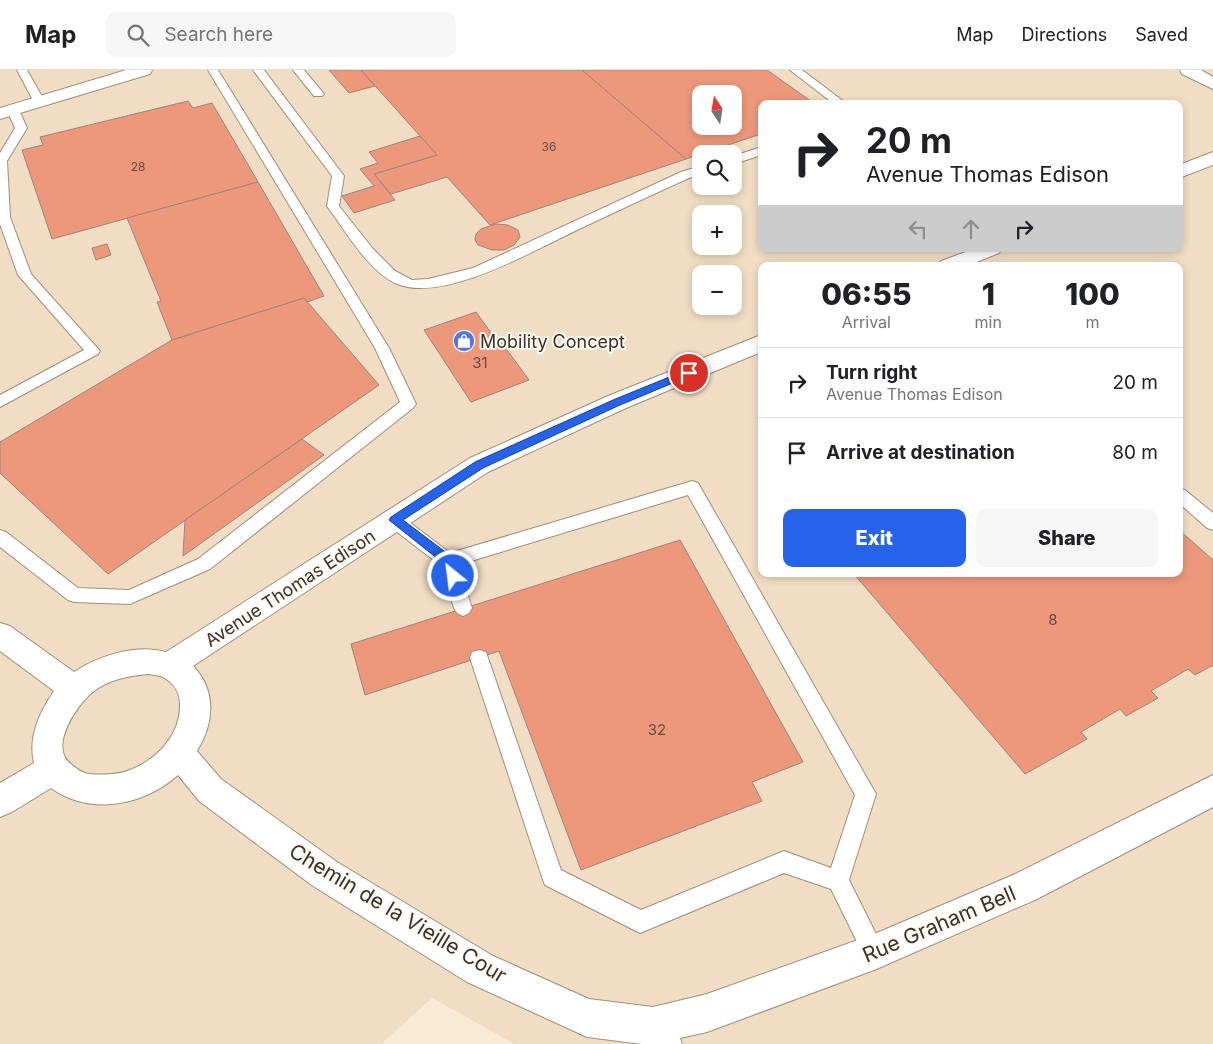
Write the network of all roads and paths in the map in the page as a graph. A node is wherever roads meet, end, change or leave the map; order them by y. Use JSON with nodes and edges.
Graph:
{"nodes":[{"id":1,"x":22,"y":70,"type":"edge"},
{"id":2,"x":144,"y":70,"type":"edge"},
{"id":3,"x":212,"y":70,"type":"edge"},
{"id":4,"x":258,"y":70,"type":"edge"},
{"id":5,"x":298,"y":70,"type":"edge"},
{"id":6,"x":795,"y":70,"type":"edge"},
{"id":7,"x":1188,"y":70,"type":"edge"},
{"id":8,"x":1213,"y":84,"type":"edge"},
{"id":9,"x":318,"y":94,"type":"dead end"},
{"id":10,"x":836,"y":100,"type":"edge"},
{"id":11,"x":39,"y":102,"type":"junction"},
{"id":12,"x":7,"y":112,"type":"edge"},
{"id":13,"x":758,"y":152,"type":"edge"},
{"id":14,"x":742,"y":157,"type":"edge"},
{"id":15,"x":1213,"y":158,"type":"edge"},
{"id":16,"x":1183,"y":170,"type":"edge"},
{"id":17,"x":692,"y":173,"type":"edge"},
{"id":18,"x":984,"y":252,"type":"edge"},
{"id":19,"x":959,"y":262,"type":"edge"},
{"id":20,"x":758,"y":344,"type":"edge"},
{"id":21,"x":0,"y":402,"type":"edge"},
{"id":22,"x":1183,"y":497,"type":"edge"},
{"id":23,"x":394,"y":520,"type":"junction"},
{"id":24,"x":1213,"y":523,"type":"edge"},
{"id":25,"x":0,"y":537,"type":"edge"},
{"id":26,"x":448,"y":560,"type":"junction"},
{"id":27,"x":463,"y":608,"type":"dead end"},
{"id":28,"x":0,"y":635,"type":"edge"},
{"id":29,"x":479,"y":658,"type":"dead end"},
{"id":30,"x":169,"y":666,"type":"junction"},
{"id":31,"x":75,"y":689,"type":"junction"},
{"id":32,"x":179,"y":753,"type":"junction"},
{"id":33,"x":54,"y":769,"type":"junction"},
{"id":34,"x":1213,"y":790,"type":"edge"},
{"id":35,"x":0,"y":801,"type":"edge"},
{"id":36,"x":838,"y":881,"type":"junction"},
{"id":37,"x":874,"y":952,"type":"junction"},
{"id":38,"x":658,"y":1035,"type":"edge"}],
"edges":[{"from":1,"to":11,"type":"lane"},
{"from":2,"to":11,"type":"street"},
{"from":3,"to":25,"type":"lane"},
{"from":4,"to":17,"type":"lane"},
{"from":5,"to":9,"type":"lane"},
{"from":6,"to":10,"type":"lane"},
{"from":7,"to":8,"type":"street"},
{"from":11,"to":12,"type":"street"},
{"from":12,"to":21,"type":"lane"},
{"from":13,"to":14,"type":"lane"},
{"from":15,"to":16,"type":"street"},
{"from":18,"to":19,"type":"street"},
{"from":20,"to":23,"type":"street","name":"Avenue Thomas Edison"},
{"from":22,"to":24,"type":"lane"},
{"from":23,"to":26,"type":"lane"},
{"from":23,"to":30,"type":"street","name":"Avenue Thomas Edison"},
{"from":26,"to":27,"type":"lane"},
{"from":26,"to":36,"type":"lane"},
{"from":28,"to":31,"type":"street"},
{"from":29,"to":36,"type":"lane"},
{"from":30,"to":31,"type":"street"},
{"from":30,"to":32,"type":"street"},
{"from":31,"to":33,"type":"street"},
{"from":32,"to":33,"type":"street"},
{"from":32,"to":38,"type":"street","name":"Chemin de la Vieille Cour"},
{"from":33,"to":35,"type":"street"},
{"from":34,"to":37,"type":"street","name":"Rue Graham Bell"},
{"from":36,"to":37,"type":"lane"},
{"from":37,"to":38,"type":"street","name":"Rue Graham Bell"}]}
